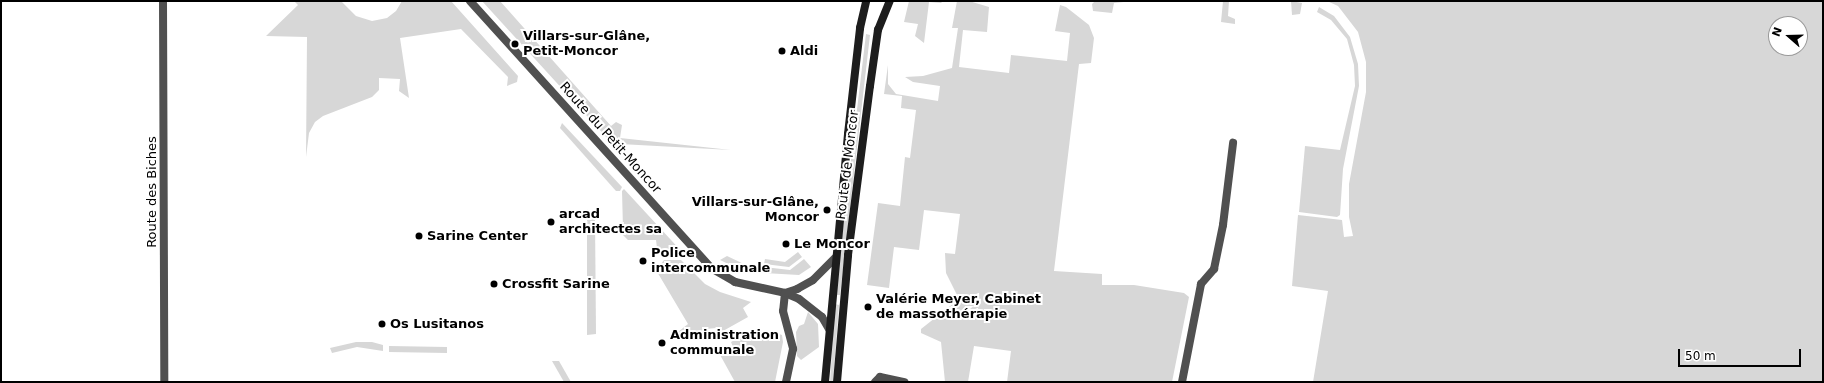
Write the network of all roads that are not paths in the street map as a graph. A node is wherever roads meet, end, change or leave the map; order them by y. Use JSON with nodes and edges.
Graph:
{"nodes":[{"id":1,"x":163,"y":1,"type":"edge"},
{"id":2,"x":470,"y":1,"type":"edge"},
{"id":3,"x":866,"y":1,"type":"edge"},
{"id":4,"x":890,"y":1,"type":"edge"},
{"id":5,"x":1233,"y":143,"type":"dead end"},
{"id":6,"x":835,"y":258,"type":"junction"},
{"id":7,"x":785,"y":293,"type":"junction"},
{"id":8,"x":828,"y":329,"type":"junction"},
{"id":9,"x":164,"y":382,"type":"edge"},
{"id":10,"x":786,"y":382,"type":"edge"},
{"id":11,"x":825,"y":382,"type":"edge"},
{"id":12,"x":837,"y":382,"type":"edge"},
{"id":13,"x":875,"y":382,"type":"edge"},
{"id":14,"x":904,"y":382,"type":"edge"},
{"id":15,"x":1182,"y":382,"type":"edge"}],
"edges":[{"from":1,"to":9,"type":"street","name":"Route des Biches"},
{"from":2,"to":7,"type":"street","name":"Route du Petit-Moncor"},
{"from":3,"to":6,"type":"main road","name":"Route de Moncor"},
{"from":4,"to":12,"type":"main road","name":"Route de Moncor"},
{"from":5,"to":15,"type":"street"},
{"from":6,"to":7,"type":"street"},
{"from":6,"to":8,"type":"main road","name":"Route de Moncor"},
{"from":7,"to":8,"type":"street","name":"Route du Petit-Moncor"},
{"from":7,"to":10,"type":"street"},
{"from":8,"to":11,"type":"main road","name":"Route de Moncor"},
{"from":13,"to":14,"type":"street"}]}
